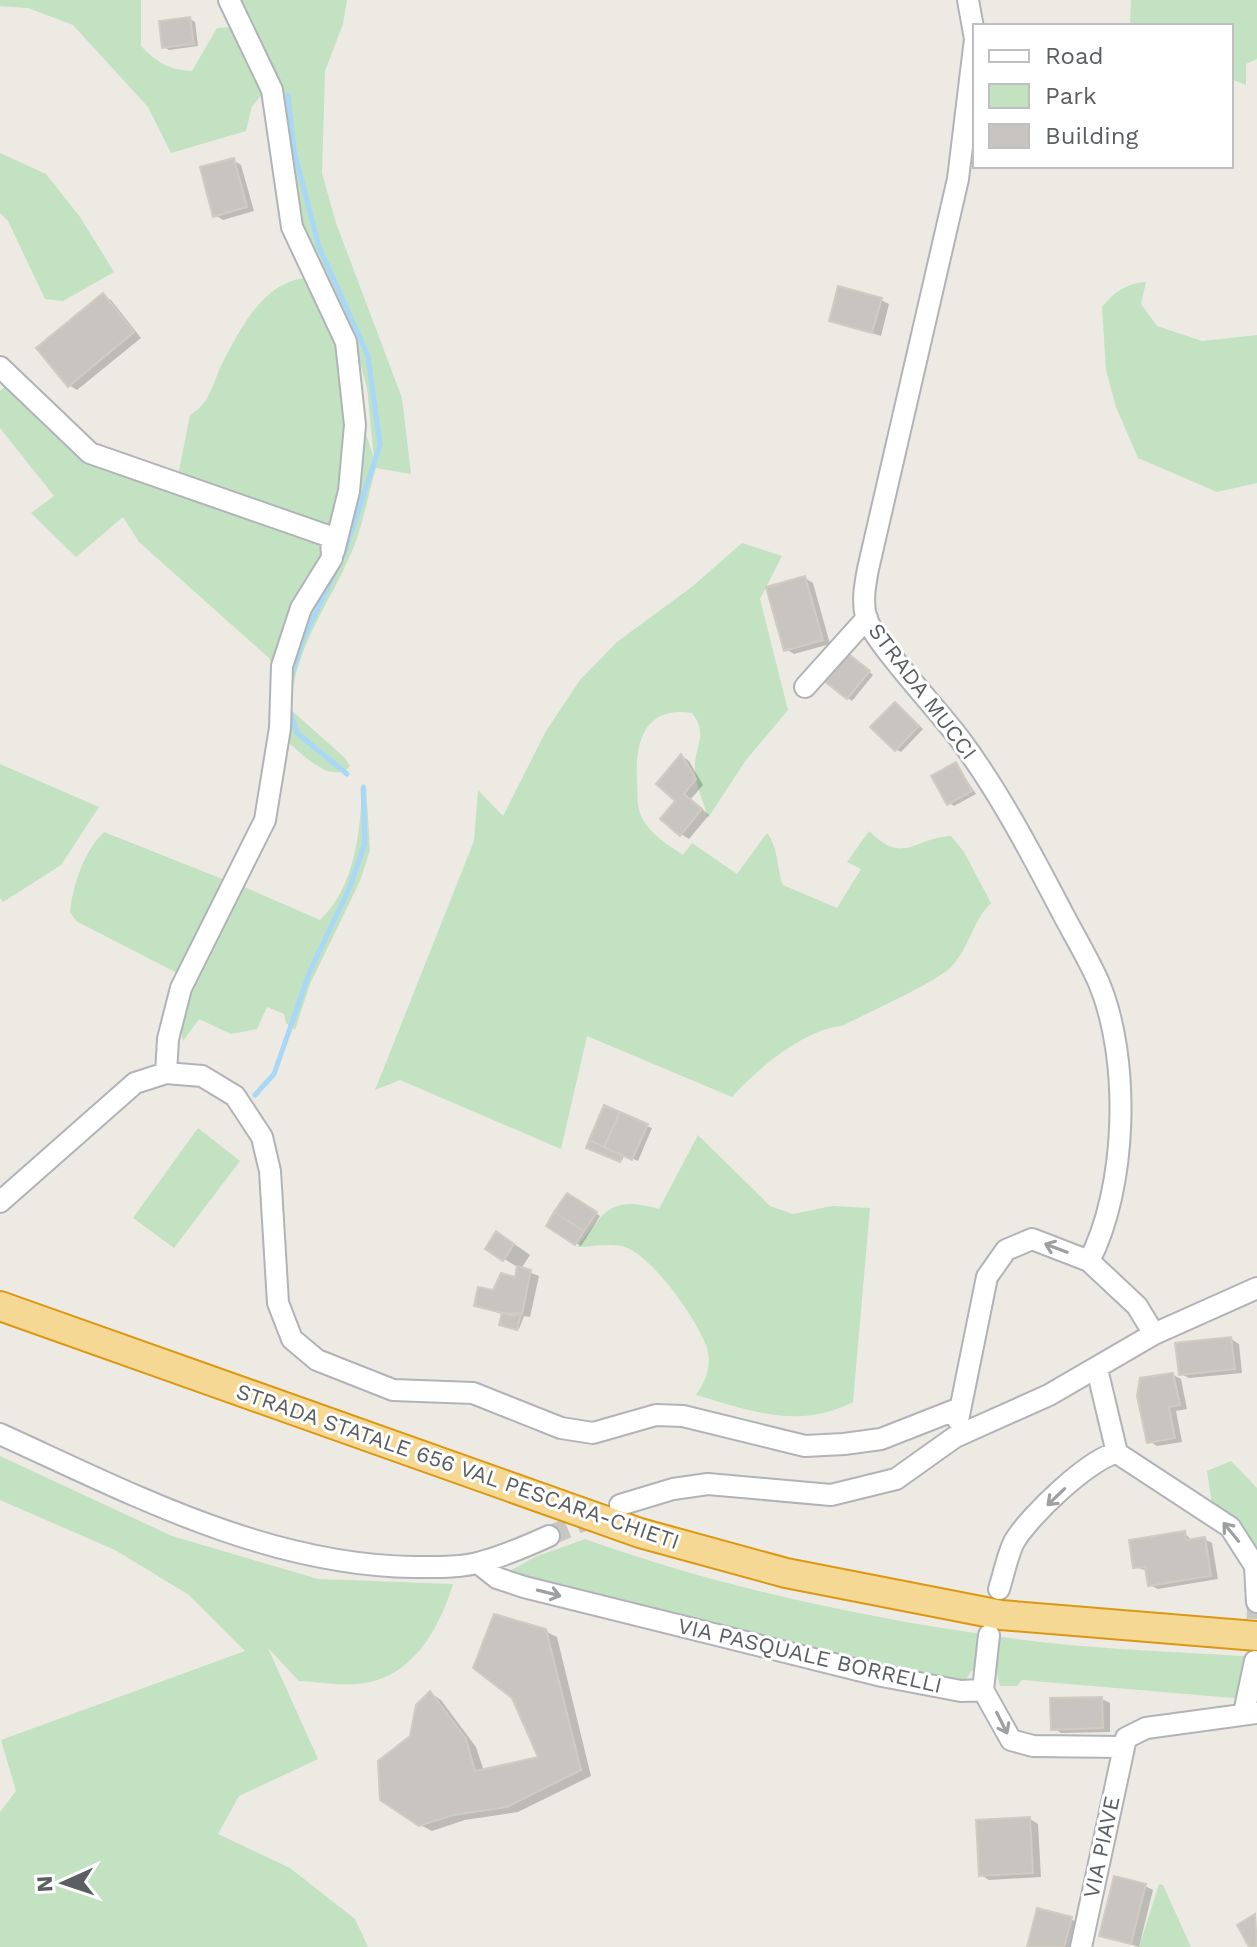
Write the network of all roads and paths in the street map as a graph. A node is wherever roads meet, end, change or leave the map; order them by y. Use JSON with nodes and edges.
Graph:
{"nodes":[{"id":1,"x":229,"y":0,"type":"edge"},
{"id":2,"x":968,"y":0,"type":"edge"},
{"id":3,"x":973,"y":28,"type":"edge"},
{"id":4,"x":973,"y":55,"type":"edge"},
{"id":5,"x":0,"y":367,"type":"edge"},
{"id":6,"x":332,"y":558,"type":"junction"},
{"id":7,"x":867,"y":618,"type":"junction"},
{"id":8,"x":805,"y":687,"type":"dead end"},
{"id":9,"x":166,"y":1073,"type":"junction"},
{"id":10,"x":0,"y":1202,"type":"edge"},
{"id":11,"x":1089,"y":1261,"type":"junction"},
{"id":12,"x":1257,"y":1288,"type":"edge"},
{"id":13,"x":0,"y":1306,"type":"edge"},
{"id":14,"x":1154,"y":1334,"type":"junction"},
{"id":15,"x":1097,"y":1369,"type":"junction"},
{"id":16,"x":960,"y":1408,"type":"junction"},
{"id":17,"x":0,"y":1434,"type":"edge"},
{"id":18,"x":955,"y":1437,"type":"junction"},
{"id":19,"x":1117,"y":1453,"type":"junction"},
{"id":20,"x":620,"y":1505,"type":"tunnel mouth"},
{"id":21,"x":549,"y":1536,"type":"tunnel mouth"},
{"id":22,"x":478,"y":1563,"type":"junction"},
{"id":23,"x":999,"y":1589,"type":"dead end"},
{"id":24,"x":1257,"y":1602,"type":"edge"},
{"id":25,"x":989,"y":1635,"type":"dead end"},
{"id":26,"x":1256,"y":1648,"type":"edge"},
{"id":27,"x":983,"y":1690,"type":"junction"},
{"id":28,"x":1250,"y":1713,"type":"edge"},
{"id":29,"x":1122,"y":1747,"type":"junction"},
{"id":30,"x":1081,"y":1947,"type":"edge"}],
"edges":[{"from":1,"to":6,"type":"street"},
{"from":2,"to":3,"type":"street","name":"STRADA MUCCI"},
{"from":4,"to":7,"type":"street","name":"STRADA MUCCI"},
{"from":5,"to":6,"type":"street"},
{"from":6,"to":9,"type":"street"},
{"from":7,"to":8,"type":"street"},
{"from":7,"to":11,"type":"street","name":"STRADA MUCCI"},
{"from":9,"to":10,"type":"street"},
{"from":9,"to":16,"type":"street"},
{"from":11,"to":14,"type":"street"},
{"from":11,"to":16,"type":"street","one_way":true},
{"from":12,"to":14,"type":"street"},
{"from":13,"to":26,"type":"highway","name":"STRADA STATALE 656 VAL PESCARA-CHIETI"},
{"from":14,"to":15,"type":"street"},
{"from":15,"to":18,"type":"street"},
{"from":15,"to":19,"type":"street"},
{"from":16,"to":18,"type":"street"},
{"from":17,"to":22,"type":"street"},
{"from":18,"to":20,"type":"street"},
{"from":19,"to":23,"type":"street","one_way":true},
{"from":24,"to":19,"type":"street","one_way":true},
{"from":21,"to":22,"type":"street"},
{"from":22,"to":27,"type":"street","name":"VIA PASQUALE BORRELLI","one_way":true},
{"from":25,"to":27,"type":"street"},
{"from":26,"to":28,"type":"street"},
{"from":27,"to":29,"type":"street","one_way":true},
{"from":28,"to":29,"type":"street"},
{"from":29,"to":30,"type":"street","name":"VIA PIAVE"}]}
